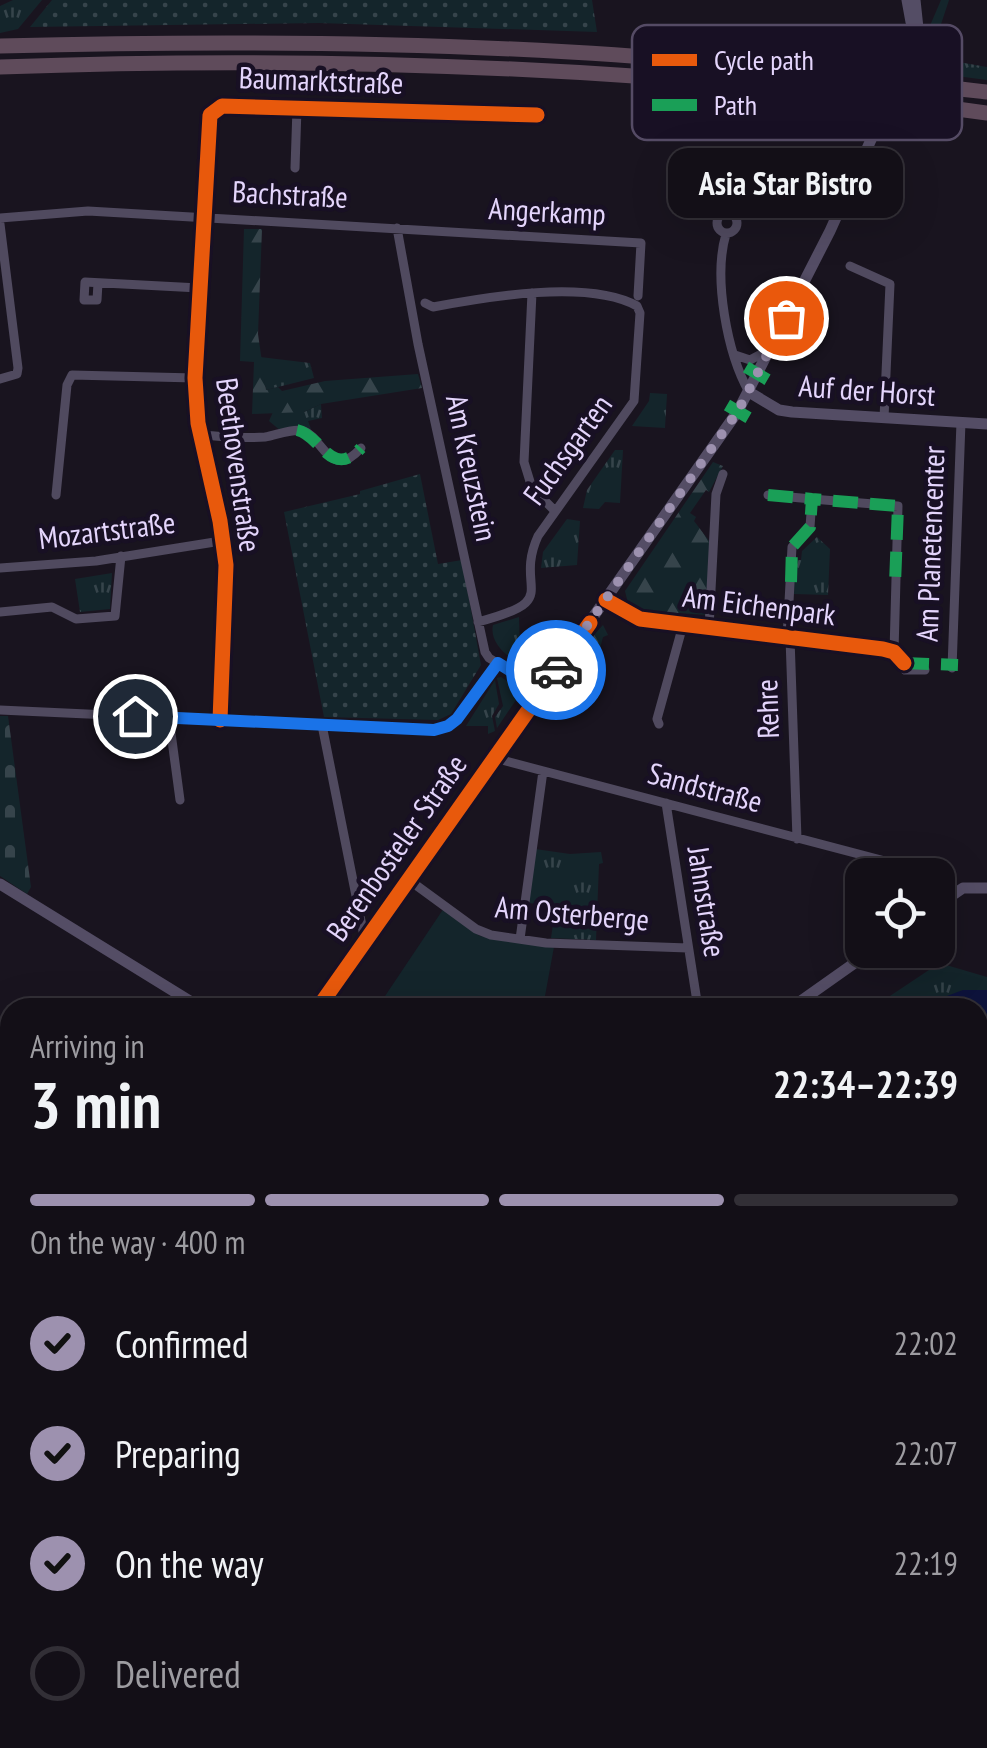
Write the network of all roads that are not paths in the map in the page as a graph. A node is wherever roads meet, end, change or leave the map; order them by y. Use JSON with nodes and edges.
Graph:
{"nodes":[{"id":1,"x":906,"y":0,"type":"edge"},
{"id":2,"x":915,"y":0,"type":"edge"},
{"id":3,"x":910,"y":25,"type":"edge"},
{"id":4,"x":918,"y":25,"type":"edge"},
{"id":5,"x":0,"y":46,"type":"edge"},
{"id":6,"x":632,"y":57,"type":"edge"},
{"id":7,"x":0,"y":66,"type":"edge"},
{"id":8,"x":632,"y":78,"type":"edge"},
{"id":9,"x":962,"y":89,"type":"edge"},
{"id":10,"x":987,"y":92,"type":"edge"},
{"id":11,"x":297,"y":108,"type":"junction"},
{"id":12,"x":962,"y":110,"type":"edge"},
{"id":13,"x":987,"y":113,"type":"edge"},
{"id":14,"x":536,"y":115,"type":"dead end"},
{"id":15,"x":870,"y":140,"type":"edge"},
{"id":16,"x":295,"y":168,"type":"dead end"},
{"id":17,"x":203,"y":218,"type":"junction"},
{"id":18,"x":0,"y":221,"type":"edge"},
{"id":19,"x":397,"y":228,"type":"junction"},
{"id":20,"x":726,"y":234,"type":"dead end"},
{"id":21,"x":850,"y":266,"type":"dead end"},
{"id":22,"x":98,"y":283,"type":"dead end"},
{"id":23,"x":199,"y":288,"type":"junction"},
{"id":24,"x":532,"y":293,"type":"junction"},
{"id":25,"x":638,"y":296,"type":"dead end"},
{"id":26,"x":425,"y":303,"type":"dead end"},
{"id":27,"x":772,"y":348,"type":"junction"},
{"id":28,"x":733,"y":353,"type":"junction"},
{"id":29,"x":195,"y":378,"type":"junction"},
{"id":30,"x":0,"y":379,"type":"edge"},
{"id":31,"x":749,"y":392,"type":"junction"},
{"id":32,"x":884,"y":418,"type":"junction"},
{"id":33,"x":961,"y":422,"type":"junction"},
{"id":34,"x":987,"y":424,"type":"edge"},
{"id":35,"x":200,"y":436,"type":"junction"},
{"id":36,"x":360,"y":448,"type":"dead end"},
{"id":37,"x":723,"y":474,"type":"dead end"},
{"id":38,"x":768,"y":495,"type":"dead end"},
{"id":39,"x":56,"y":496,"type":"dead end"},
{"id":40,"x":812,"y":499,"type":"junction"},
{"id":41,"x":555,"y":511,"type":"junction"},
{"id":42,"x":221,"y":541,"type":"junction"},
{"id":43,"x":121,"y":556,"type":"junction"},
{"id":44,"x":0,"y":568,"type":"edge"},
{"id":45,"x":606,"y":600,"type":"junction"},
{"id":46,"x":0,"y":612,"type":"edge"},
{"id":47,"x":478,"y":622,"type":"junction"},
{"id":48,"x":683,"y":624,"type":"junction"},
{"id":49,"x":710,"y":628,"type":"junction"},
{"id":50,"x":789,"y":638,"type":"junction"},
{"id":51,"x":894,"y":652,"type":"junction"},
{"id":52,"x":498,"y":663,"type":"junction"},
{"id":53,"x":952,"y":668,"type":"dead end"},
{"id":54,"x":926,"y":670,"type":"dead end"},
{"id":55,"x":541,"y":690,"type":"junction"},
{"id":56,"x":0,"y":710,"type":"edge"},
{"id":57,"x":169,"y":718,"type":"junction"},
{"id":58,"x":220,"y":720,"type":"junction"},
{"id":59,"x":659,"y":724,"type":"dead end"},
{"id":60,"x":322,"y":725,"type":"junction"},
{"id":61,"x":494,"y":758,"type":"junction"},
{"id":62,"x":544,"y":771,"type":"junction"},
{"id":63,"x":180,"y":800,"type":"dead end"},
{"id":64,"x":666,"y":803,"type":"junction"},
{"id":65,"x":797,"y":839,"type":"junction"},
{"id":66,"x":872,"y":858,"type":"edge"},
{"id":67,"x":409,"y":880,"type":"junction"},
{"id":68,"x":0,"y":884,"type":"edge"},
{"id":69,"x":987,"y":888,"type":"edge"},
{"id":70,"x":955,"y":893,"type":"edge"},
{"id":71,"x":520,"y":940,"type":"junction"},
{"id":72,"x":365,"y":941,"type":"junction"},
{"id":73,"x":688,"y":948,"type":"junction"},
{"id":74,"x":847,"y":968,"type":"edge"},
{"id":75,"x":185,"y":998,"type":"edge"},
{"id":76,"x":325,"y":998,"type":"edge"},
{"id":77,"x":696,"y":998,"type":"edge"},
{"id":78,"x":804,"y":998,"type":"edge"}],
"edges":[{"from":1,"to":3,"type":"street"},
{"from":2,"to":4,"type":"street"},
{"from":5,"to":6,"type":"highway"},
{"from":7,"to":8,"type":"highway"},
{"from":9,"to":10,"type":"highway"},
{"from":11,"to":14,"type":"street","name":"Baumarktstraße"},
{"from":11,"to":16,"type":"street","name":"Baumarktstraße"},
{"from":11,"to":17,"type":"street","name":"Baumarktstraße"},
{"from":12,"to":13,"type":"highway"},
{"from":15,"to":27,"type":"street","name":"Berenbosteler Straße","bridge":true},
{"from":17,"to":18,"type":"street","name":"Bachstraße"},
{"from":17,"to":19,"type":"street","name":"Bachstraße"},
{"from":17,"to":23,"type":"street","name":"Beethovenstraße"},
{"from":18,"to":30,"type":"street"},
{"from":19,"to":25,"type":"street","name":"Angerkamp"},
{"from":19,"to":47,"type":"street","name":"Am Kreuzstein"},
{"from":20,"to":28,"type":"street"},
{"from":21,"to":32,"type":"street"},
{"from":22,"to":23,"type":"street"},
{"from":23,"to":29,"type":"street","name":"Beethovenstraße"},
{"from":24,"to":26,"type":"street","name":"Fuchsgarten"},
{"from":24,"to":41,"type":"street"},
{"from":24,"to":41,"type":"street","name":"Fuchsgarten"},
{"from":27,"to":28,"type":"street"},
{"from":27,"to":31,"type":"street","name":"Berenbosteler Straße"},
{"from":28,"to":31,"type":"street"},
{"from":29,"to":35,"type":"street","name":"Beethovenstraße"},
{"from":29,"to":39,"type":"street"},
{"from":31,"to":32,"type":"street","name":"Auf der Horst"},
{"from":31,"to":45,"type":"street","name":"Berenbosteler Straße"},
{"from":32,"to":33,"type":"street","name":"Auf der Horst"},
{"from":33,"to":34,"type":"street","name":"Auf der Horst"},
{"from":33,"to":53,"type":"street","name":"Am Planetencenter"},
{"from":35,"to":36,"type":"street"},
{"from":35,"to":42,"type":"street","name":"Beethovenstraße"},
{"from":37,"to":49,"type":"street","name":"Am Eichenpark"},
{"from":38,"to":40,"type":"street"},
{"from":40,"to":50,"type":"street","name":"Am Eichenpark"},
{"from":40,"to":51,"type":"street"},
{"from":41,"to":47,"type":"street","name":"Fuchsgarten"},
{"from":42,"to":43,"type":"street","name":"Mozartstraße"},
{"from":42,"to":58,"type":"street","name":"Beethovenstraße"},
{"from":43,"to":44,"type":"street","name":"Mozartstraße"},
{"from":43,"to":46,"type":"street"},
{"from":45,"to":48,"type":"street","name":"Am Eichenpark"},
{"from":45,"to":55,"type":"street","name":"Berenbosteler Straße"},
{"from":47,"to":52,"type":"street","name":"Am Kreuzstein"},
{"from":48,"to":49,"type":"street","name":"Am Eichenpark"},
{"from":48,"to":59,"type":"street","name":"Am Eichenpark"},
{"from":49,"to":50,"type":"street","name":"Am Eichenpark"},
{"from":50,"to":51,"type":"street","name":"Am Eichenpark"},
{"from":50,"to":65,"type":"street","name":"Rehre"},
{"from":51,"to":54,"type":"street","name":"Am Eichenpark"},
{"from":52,"to":55,"type":"street"},
{"from":52,"to":60,"type":"street"},
{"from":55,"to":61,"type":"street","name":"Berenbosteler Straße"},
{"from":56,"to":57,"type":"street"},
{"from":57,"to":58,"type":"street"},
{"from":57,"to":63,"type":"street"},
{"from":58,"to":60,"type":"street"},
{"from":60,"to":72,"type":"street"},
{"from":61,"to":62,"type":"street","name":"Sandstraße"},
{"from":61,"to":67,"type":"street","name":"Berenbosteler Straße"},
{"from":62,"to":64,"type":"street","name":"Sandstraße"},
{"from":62,"to":71,"type":"street"},
{"from":64,"to":65,"type":"street","name":"Sandstraße"},
{"from":64,"to":73,"type":"street","name":"Jahnstraße"},
{"from":65,"to":66,"type":"street","name":"Sandstraße"},
{"from":67,"to":71,"type":"street","name":"Am Osterberge"},
{"from":67,"to":72,"type":"street","name":"Berenbosteler Straße"},
{"from":68,"to":75,"type":"street"},
{"from":69,"to":70,"type":"street"},
{"from":71,"to":73,"type":"street","name":"Am Osterberge"},
{"from":72,"to":76,"type":"street","name":"Berenbosteler Straße"},
{"from":73,"to":77,"type":"street","name":"Jahnstraße"},
{"from":74,"to":78,"type":"street"}]}
